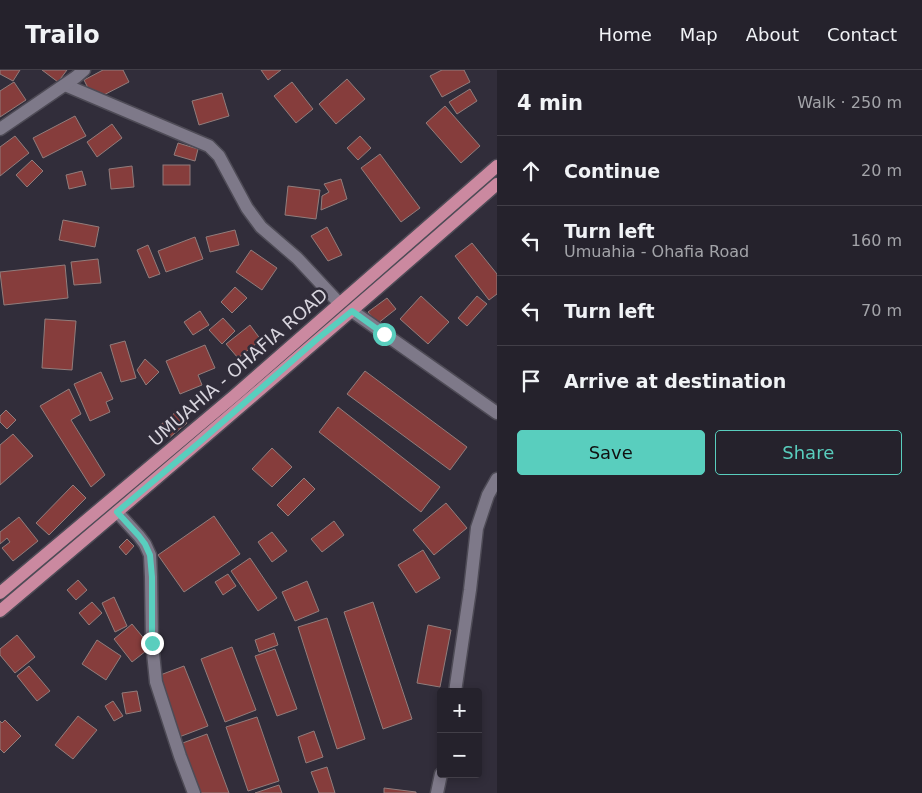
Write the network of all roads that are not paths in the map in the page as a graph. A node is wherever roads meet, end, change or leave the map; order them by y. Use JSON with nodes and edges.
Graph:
{"nodes":[{"id":1,"x":84,"y":70,"type":"edge"},
{"id":2,"x":65,"y":85,"type":"junction"},
{"id":3,"x":0,"y":129,"type":"edge"},
{"id":4,"x":497,"y":166,"type":"edge"},
{"id":5,"x":497,"y":184,"type":"edge"},
{"id":6,"x":339,"y":303,"type":"junction"},
{"id":7,"x":352,"y":311,"type":"junction"},
{"id":8,"x":312,"y":336,"type":"junction"},
{"id":9,"x":497,"y":413,"type":"edge"},
{"id":10,"x":497,"y":479,"type":"edge"},
{"id":11,"x":117,"y":512,"type":"junction"},
{"id":12,"x":67,"y":536,"type":"junction"},
{"id":13,"x":77,"y":546,"type":"junction"},
{"id":14,"x":0,"y":593,"type":"edge"},
{"id":15,"x":0,"y":611,"type":"edge"},
{"id":16,"x":456,"y":688,"type":"edge"},
{"id":17,"x":440,"y":778,"type":"edge"},
{"id":18,"x":194,"y":793,"type":"edge"},
{"id":19,"x":437,"y":793,"type":"edge"}],
"edges":[{"from":1,"to":2,"type":"street"},
{"from":2,"to":3,"type":"street"},
{"from":2,"to":6,"type":"street"},
{"from":4,"to":6,"type":"main road","name":"UMUAHIA - OHAFIA ROAD"},
{"from":5,"to":7,"type":"main road","name":"UMUAHIA - OHAFIA ROAD"},
{"from":6,"to":8,"type":"main road","name":"UMUAHIA - OHAFIA ROAD"},
{"from":7,"to":8,"type":"main road","name":"UMUAHIA - OHAFIA ROAD"},
{"from":7,"to":9,"type":"street"},
{"from":8,"to":11,"type":"main road","name":"UMUAHIA - OHAFIA ROAD"},
{"from":8,"to":12,"type":"main road","name":"UMUAHIA - OHAFIA ROAD"},
{"from":10,"to":16,"type":"street"},
{"from":11,"to":13,"type":"main road","name":"UMUAHIA - OHAFIA ROAD"},
{"from":11,"to":18,"type":"street"},
{"from":12,"to":13,"type":"main road"},
{"from":12,"to":14,"type":"main road","name":"UMUAHIA - OHAFIA ROAD"},
{"from":13,"to":15,"type":"main road","name":"UMUAHIA - OHAFIA ROAD"},
{"from":17,"to":19,"type":"street"}]}
